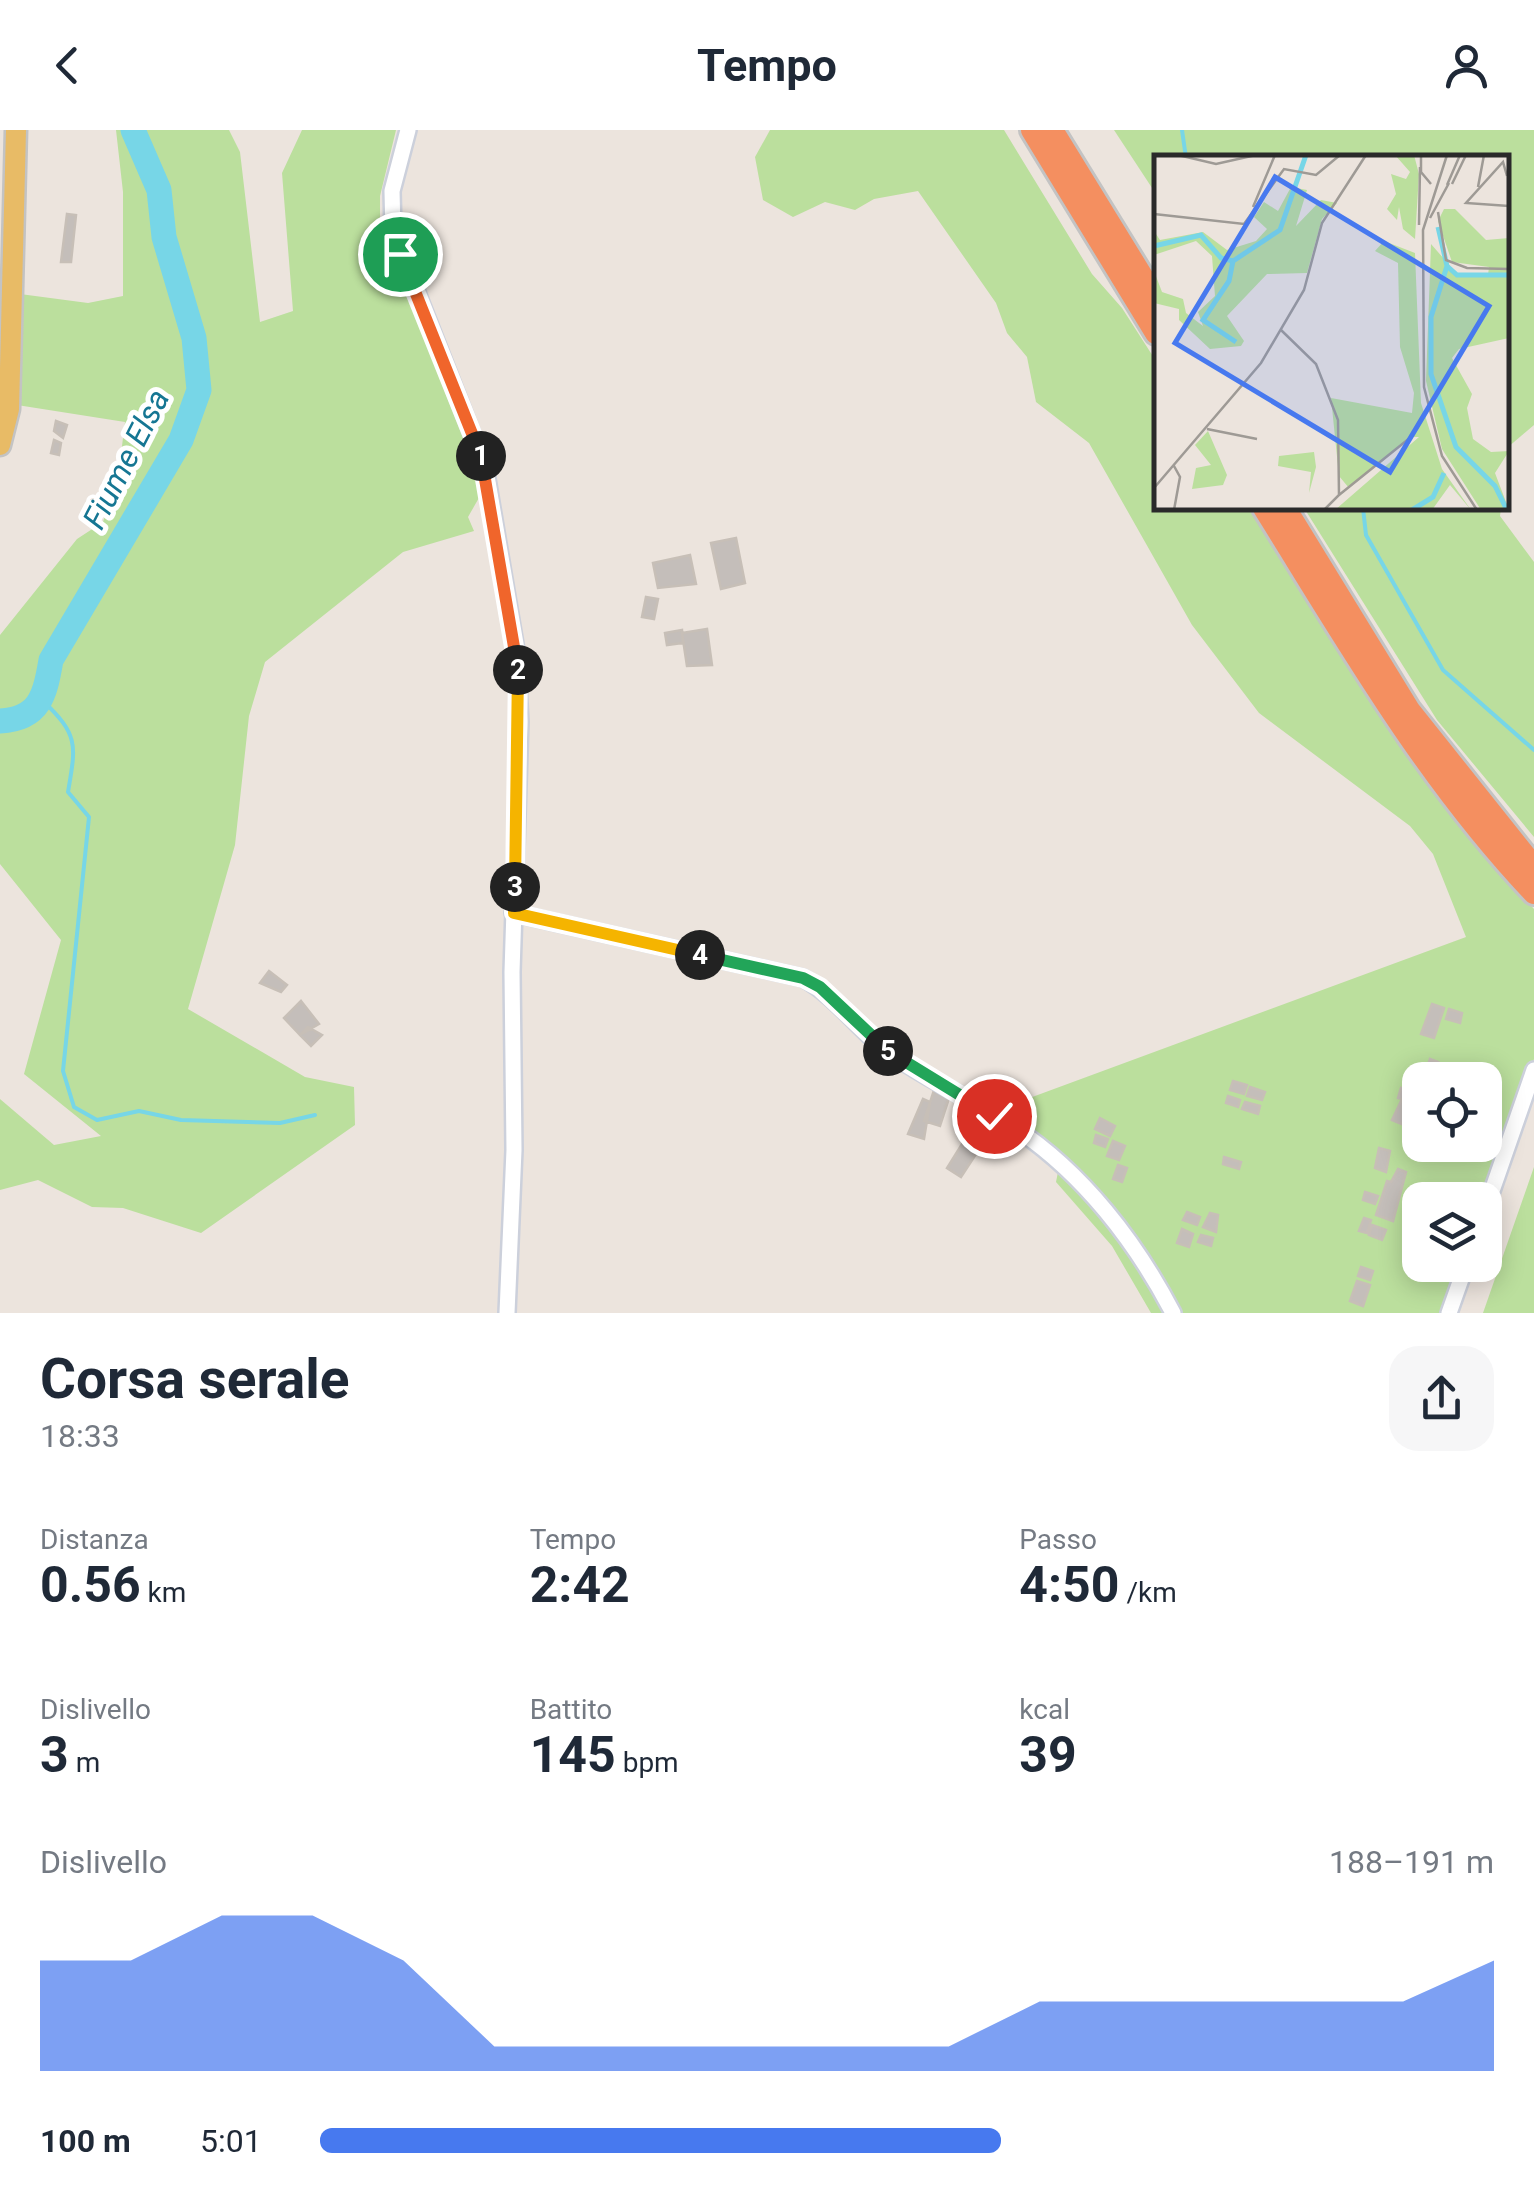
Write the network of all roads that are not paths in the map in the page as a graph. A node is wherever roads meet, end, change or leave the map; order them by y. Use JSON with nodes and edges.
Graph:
{"nodes":[{"id":1,"x":16,"y":130,"type":"edge"},
{"id":2,"x":408,"y":130,"type":"edge"},
{"id":3,"x":1018,"y":130,"type":"edge"},
{"id":4,"x":1032,"y":130,"type":"edge"},
{"id":5,"x":1052,"y":130,"type":"edge"},
{"id":6,"x":1068,"y":130,"type":"edge"},
{"id":7,"x":1154,"y":271,"type":"edge"},
{"id":8,"x":1132,"y":295,"type":"junction"},
{"id":9,"x":1154,"y":296,"type":"edge"},
{"id":10,"x":1154,"y":330,"type":"edge"},
{"id":11,"x":0,"y":445,"type":"edge"},
{"id":12,"x":1265,"y":510,"type":"edge"},
{"id":13,"x":1286,"y":510,"type":"edge"},
{"id":14,"x":1534,"y":868,"type":"edge"},
{"id":15,"x":1534,"y":893,"type":"edge"},
{"id":16,"x":514,"y":913,"type":"junction"},
{"id":17,"x":1534,"y":1070,"type":"edge"},
{"id":18,"x":1495,"y":1182,"type":"edge"},
{"id":19,"x":1460,"y":1282,"type":"edge"},
{"id":20,"x":506,"y":1313,"type":"edge"},
{"id":21,"x":1172,"y":1313,"type":"edge"},
{"id":22,"x":1449,"y":1313,"type":"edge"}],
"edges":[{"from":1,"to":11,"type":"main road"},
{"from":2,"to":16,"type":"street"},
{"from":3,"to":8,"type":"highway"},
{"from":4,"to":8,"type":"highway"},
{"from":5,"to":9,"type":"highway"},
{"from":6,"to":7,"type":"highway"},
{"from":8,"to":10,"type":"highway"},
{"from":12,"to":15,"type":"highway"},
{"from":13,"to":14,"type":"highway"},
{"from":16,"to":20,"type":"street"},
{"from":16,"to":21,"type":"street"},
{"from":17,"to":18,"type":"street"},
{"from":19,"to":22,"type":"street"}]}
